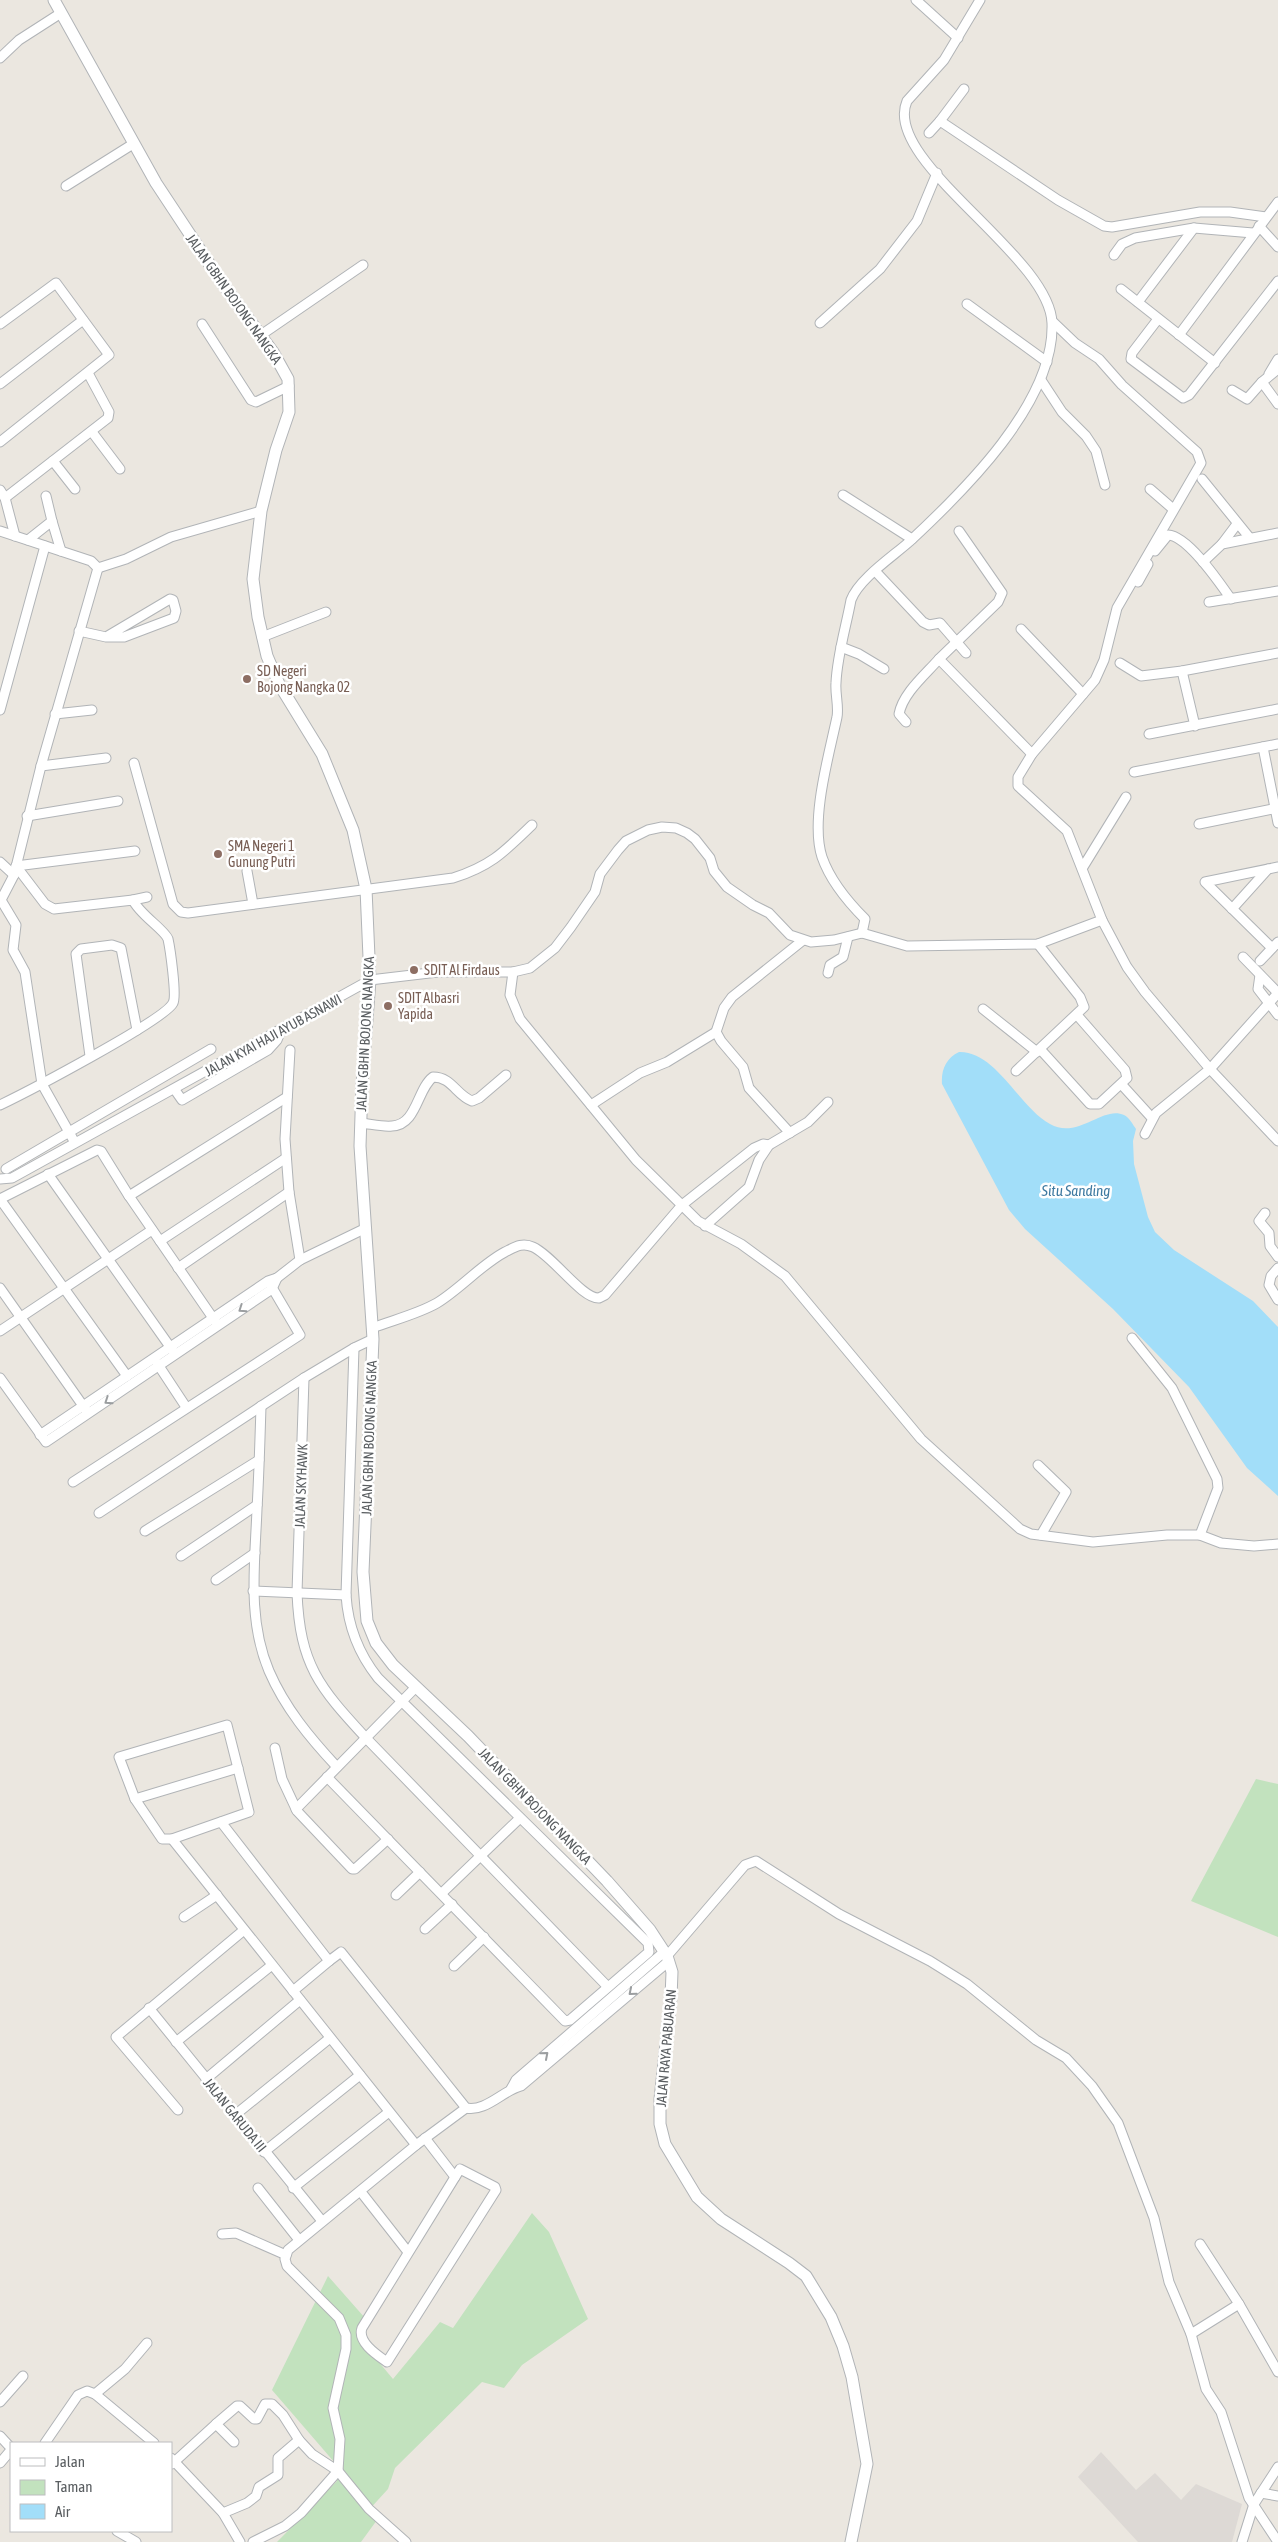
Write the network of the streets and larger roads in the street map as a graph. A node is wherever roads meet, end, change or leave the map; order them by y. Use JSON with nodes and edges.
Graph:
{"nodes":[{"id":1,"x":54,"y":0,"type":"edge"},
{"id":2,"x":916,"y":0,"type":"edge"},
{"id":3,"x":980,"y":0,"type":"edge"},
{"id":4,"x":61,"y":13,"type":"junction"},
{"id":5,"x":958,"y":38,"type":"junction"},
{"id":6,"x":0,"y":58,"type":"edge"},
{"id":7,"x":964,"y":89,"type":"dead end"},
{"id":8,"x":940,"y":121,"type":"junction"},
{"id":9,"x":929,"y":133,"type":"dead end"},
{"id":10,"x":133,"y":144,"type":"junction"},
{"id":11,"x":937,"y":173,"type":"junction"},
{"id":12,"x":66,"y":186,"type":"dead end"},
{"id":13,"x":1278,"y":202,"type":"edge"},
{"id":14,"x":1266,"y":217,"type":"junction"},
{"id":15,"x":1194,"y":228,"type":"junction"},
{"id":16,"x":1256,"y":230,"type":"junction"},
{"id":17,"x":1278,"y":247,"type":"edge"},
{"id":18,"x":1114,"y":255,"type":"dead end"},
{"id":19,"x":363,"y":265,"type":"dead end"},
{"id":20,"x":1278,"y":281,"type":"edge"},
{"id":21,"x":1122,"y":289,"type":"dead end"},
{"id":22,"x":1138,"y":302,"type":"junction"},
{"id":23,"x":967,"y":304,"type":"dead end"},
{"id":24,"x":1158,"y":319,"type":"junction"},
{"id":25,"x":83,"y":320,"type":"junction"},
{"id":26,"x":1052,"y":322,"type":"junction"},
{"id":27,"x":820,"y":323,"type":"dead end"},
{"id":28,"x":0,"y":324,"type":"edge"},
{"id":29,"x":202,"y":324,"type":"dead end"},
{"id":30,"x":261,"y":335,"type":"junction"},
{"id":31,"x":1179,"y":335,"type":"junction"},
{"id":32,"x":1278,"y":358,"type":"edge"},
{"id":33,"x":1047,"y":362,"type":"junction"},
{"id":34,"x":1215,"y":363,"type":"junction"},
{"id":35,"x":1278,"y":369,"type":"edge"},
{"id":36,"x":88,"y":373,"type":"junction"},
{"id":37,"x":1269,"y":375,"type":"junction"},
{"id":38,"x":1041,"y":380,"type":"junction"},
{"id":39,"x":1262,"y":382,"type":"junction"},
{"id":40,"x":0,"y":384,"type":"edge"},
{"id":41,"x":289,"y":386,"type":"junction"},
{"id":42,"x":1232,"y":390,"type":"dead end"},
{"id":43,"x":1278,"y":404,"type":"edge"},
{"id":44,"x":92,"y":432,"type":"junction"},
{"id":45,"x":0,"y":442,"type":"edge"},
{"id":46,"x":53,"y":461,"type":"junction"},
{"id":47,"x":120,"y":469,"type":"dead end"},
{"id":48,"x":1202,"y":479,"type":"dead end"},
{"id":49,"x":1105,"y":484,"type":"dead end"},
{"id":50,"x":74,"y":489,"type":"dead end"},
{"id":51,"x":1150,"y":489,"type":"dead end"},
{"id":52,"x":3,"y":494,"type":"edge"},
{"id":53,"x":843,"y":495,"type":"dead end"},
{"id":54,"x":46,"y":496,"type":"dead end"},
{"id":55,"x":1173,"y":509,"type":"junction"},
{"id":56,"x":262,"y":511,"type":"junction"},
{"id":57,"x":52,"y":521,"type":"junction"},
{"id":58,"x":1237,"y":524,"type":"junction"},
{"id":59,"x":959,"y":530,"type":"dead end"},
{"id":60,"x":1278,"y":533,"type":"edge"},
{"id":61,"x":8,"y":534,"type":"edge"},
{"id":62,"x":1249,"y":537,"type":"junction"},
{"id":63,"x":912,"y":539,"type":"junction"},
{"id":64,"x":28,"y":540,"type":"junction"},
{"id":65,"x":1222,"y":544,"type":"junction"},
{"id":66,"x":45,"y":546,"type":"junction"},
{"id":67,"x":61,"y":551,"type":"junction"},
{"id":68,"x":1203,"y":562,"type":"junction"},
{"id":69,"x":98,"y":568,"type":"junction"},
{"id":70,"x":876,"y":572,"type":"junction"},
{"id":71,"x":1138,"y":582,"type":"dead end"},
{"id":72,"x":1278,"y":591,"type":"edge"},
{"id":73,"x":1231,"y":599,"type":"junction"},
{"id":74,"x":1209,"y":602,"type":"dead end"},
{"id":75,"x":326,"y":612,"type":"dead end"},
{"id":76,"x":1021,"y":629,"type":"dead end"},
{"id":77,"x":79,"y":631,"type":"junction"},
{"id":78,"x":106,"y":637,"type":"junction"},
{"id":79,"x":262,"y":637,"type":"junction"},
{"id":80,"x":956,"y":641,"type":"junction"},
{"id":81,"x":841,"y":647,"type":"junction"},
{"id":82,"x":966,"y":653,"type":"dead end"},
{"id":83,"x":1278,"y":653,"type":"edge"},
{"id":84,"x":938,"y":659,"type":"junction"},
{"id":85,"x":1120,"y":663,"type":"dead end"},
{"id":86,"x":884,"y":669,"type":"dead end"},
{"id":87,"x":1182,"y":671,"type":"junction"},
{"id":88,"x":1083,"y":694,"type":"junction"},
{"id":89,"x":0,"y":710,"type":"edge"},
{"id":90,"x":92,"y":710,"type":"dead end"},
{"id":91,"x":1278,"y":710,"type":"edge"},
{"id":92,"x":55,"y":714,"type":"junction"},
{"id":93,"x":906,"y":722,"type":"dead end"},
{"id":94,"x":1195,"y":726,"type":"junction"},
{"id":95,"x":1149,"y":734,"type":"dead end"},
{"id":96,"x":1278,"y":744,"type":"edge"},
{"id":97,"x":1263,"y":747,"type":"junction"},
{"id":98,"x":1032,"y":754,"type":"junction"},
{"id":99,"x":106,"y":758,"type":"dead end"},
{"id":100,"x":134,"y":763,"type":"dead end"},
{"id":101,"x":41,"y":766,"type":"junction"},
{"id":102,"x":1134,"y":772,"type":"dead end"},
{"id":103,"x":1126,"y":797,"type":"dead end"},
{"id":104,"x":118,"y":801,"type":"dead end"},
{"id":105,"x":1277,"y":809,"type":"edge"},
{"id":106,"x":27,"y":816,"type":"junction"},
{"id":107,"x":1278,"y":823,"type":"edge"},
{"id":108,"x":1199,"y":824,"type":"dead end"},
{"id":109,"x":532,"y":825,"type":"dead end"},
{"id":110,"x":135,"y":851,"type":"dead end"},
{"id":111,"x":0,"y":862,"type":"edge"},
{"id":112,"x":1083,"y":867,"type":"junction"},
{"id":113,"x":1278,"y":867,"type":"edge"},
{"id":114,"x":1268,"y":869,"type":"junction"},
{"id":115,"x":15,"y":871,"type":"junction"},
{"id":116,"x":247,"y":871,"type":"dead end"},
{"id":117,"x":366,"y":889,"type":"junction"},
{"id":118,"x":147,"y":898,"type":"dead end"},
{"id":119,"x":0,"y":900,"type":"edge"},
{"id":120,"x":133,"y":900,"type":"junction"},
{"id":121,"x":253,"y":904,"type":"junction"},
{"id":122,"x":1232,"y":909,"type":"junction"},
{"id":123,"x":1102,"y":920,"type":"junction"},
{"id":124,"x":862,"y":932,"type":"junction"},
{"id":125,"x":848,"y":937,"type":"junction"},
{"id":126,"x":802,"y":940,"type":"junction"},
{"id":127,"x":1038,"y":944,"type":"junction"},
{"id":128,"x":1275,"y":945,"type":"edge"},
{"id":129,"x":1243,"y":957,"type":"dead end"},
{"id":130,"x":1260,"y":961,"type":"dead end"},
{"id":131,"x":513,"y":972,"type":"junction"},
{"id":132,"x":828,"y":973,"type":"dead end"},
{"id":133,"x":1260,"y":975,"type":"junction"},
{"id":134,"x":370,"y":980,"type":"junction"},
{"id":135,"x":1278,"y":993,"type":"edge"},
{"id":136,"x":1268,"y":1004,"type":"junction"},
{"id":137,"x":983,"y":1009,"type":"dead end"},
{"id":138,"x":1077,"y":1015,"type":"junction"},
{"id":139,"x":1278,"y":1015,"type":"edge"},
{"id":140,"x":137,"y":1030,"type":"junction"},
{"id":141,"x":281,"y":1030,"type":"junction"},
{"id":142,"x":716,"y":1032,"type":"junction"},
{"id":143,"x":290,"y":1050,"type":"dead end"},
{"id":144,"x":1038,"y":1050,"type":"junction"},
{"id":145,"x":90,"y":1056,"type":"junction"},
{"id":146,"x":212,"y":1069,"type":"junction"},
{"id":147,"x":1210,"y":1069,"type":"junction"},
{"id":148,"x":1016,"y":1071,"type":"dead end"},
{"id":149,"x":506,"y":1075,"type":"dead end"},
{"id":150,"x":42,"y":1084,"type":"junction"},
{"id":151,"x":1122,"y":1085,"type":"junction"},
{"id":152,"x":174,"y":1090,"type":"junction"},
{"id":153,"x":287,"y":1097,"type":"junction"},
{"id":154,"x":828,"y":1102,"type":"dead end"},
{"id":155,"x":0,"y":1105,"type":"edge"},
{"id":156,"x":591,"y":1105,"type":"junction"},
{"id":157,"x":1152,"y":1118,"type":"junction"},
{"id":158,"x":361,"y":1122,"type":"junction"},
{"id":159,"x":69,"y":1131,"type":"junction"},
{"id":160,"x":790,"y":1133,"type":"junction"},
{"id":161,"x":1145,"y":1134,"type":"dead end"},
{"id":162,"x":1278,"y":1141,"type":"edge"},
{"id":163,"x":74,"y":1142,"type":"junction"},
{"id":164,"x":769,"y":1145,"type":"junction"},
{"id":165,"x":286,"y":1158,"type":"junction"},
{"id":166,"x":6,"y":1168,"type":"dead end"},
{"id":167,"x":48,"y":1174,"type":"junction"},
{"id":168,"x":0,"y":1179,"type":"edge"},
{"id":169,"x":289,"y":1192,"type":"junction"},
{"id":170,"x":129,"y":1196,"type":"junction"},
{"id":171,"x":0,"y":1199,"type":"edge"},
{"id":172,"x":682,"y":1205,"type":"junction"},
{"id":173,"x":1265,"y":1213,"type":"dead end"},
{"id":174,"x":705,"y":1226,"type":"junction"},
{"id":175,"x":364,"y":1228,"type":"junction"},
{"id":176,"x":152,"y":1230,"type":"junction"},
{"id":177,"x":160,"y":1240,"type":"junction"},
{"id":178,"x":1278,"y":1257,"type":"edge"},
{"id":179,"x":108,"y":1259,"type":"junction"},
{"id":180,"x":300,"y":1260,"type":"junction"},
{"id":181,"x":178,"y":1268,"type":"junction"},
{"id":182,"x":1278,"y":1268,"type":"edge"},
{"id":183,"x":270,"y":1285,"type":"junction"},
{"id":184,"x":0,"y":1288,"type":"edge"},
{"id":185,"x":64,"y":1289,"type":"junction"},
{"id":186,"x":1278,"y":1300,"type":"edge"},
{"id":187,"x":21,"y":1318,"type":"junction"},
{"id":188,"x":216,"y":1322,"type":"junction"},
{"id":189,"x":0,"y":1332,"type":"edge"},
{"id":190,"x":372,"y":1334,"type":"junction"},
{"id":191,"x":1132,"y":1338,"type":"dead end"},
{"id":192,"x":354,"y":1348,"type":"junction"},
{"id":193,"x":173,"y":1351,"type":"junction"},
{"id":194,"x":156,"y":1362,"type":"junction"},
{"id":195,"x":127,"y":1376,"type":"junction"},
{"id":196,"x":0,"y":1378,"type":"edge"},
{"id":197,"x":304,"y":1378,"type":"junction"},
{"id":198,"x":262,"y":1406,"type":"junction"},
{"id":199,"x":186,"y":1407,"type":"junction"},
{"id":200,"x":86,"y":1410,"type":"junction"},
{"id":201,"x":259,"y":1460,"type":"junction"},
{"id":202,"x":1038,"y":1465,"type":"dead end"},
{"id":203,"x":72,"y":1482,"type":"dead end"},
{"id":204,"x":258,"y":1505,"type":"junction"},
{"id":205,"x":98,"y":1513,"type":"dead end"},
{"id":206,"x":145,"y":1531,"type":"dead end"},
{"id":207,"x":1041,"y":1535,"type":"junction"},
{"id":208,"x":1200,"y":1535,"type":"junction"},
{"id":209,"x":1278,"y":1544,"type":"edge"},
{"id":210,"x":255,"y":1553,"type":"junction"},
{"id":211,"x":181,"y":1556,"type":"dead end"},
{"id":212,"x":216,"y":1580,"type":"dead end"},
{"id":213,"x":253,"y":1591,"type":"junction"},
{"id":214,"x":297,"y":1593,"type":"junction"},
{"id":215,"x":346,"y":1595,"type":"junction"},
{"id":216,"x":416,"y":1687,"type":"junction"},
{"id":217,"x":402,"y":1701,"type":"junction"},
{"id":218,"x":366,"y":1738,"type":"junction"},
{"id":219,"x":275,"y":1748,"type":"dead end"},
{"id":220,"x":238,"y":1768,"type":"junction"},
{"id":221,"x":336,"y":1768,"type":"junction"},
{"id":222,"x":327,"y":1777,"type":"junction"},
{"id":223,"x":135,"y":1799,"type":"junction"},
{"id":224,"x":296,"y":1809,"type":"junction"},
{"id":225,"x":520,"y":1818,"type":"junction"},
{"id":226,"x":221,"y":1822,"type":"junction"},
{"id":227,"x":172,"y":1839,"type":"junction"},
{"id":228,"x":388,"y":1839,"type":"junction"},
{"id":229,"x":480,"y":1855,"type":"junction"},
{"id":230,"x":420,"y":1872,"type":"junction"},
{"id":231,"x":442,"y":1893,"type":"junction"},
{"id":232,"x":216,"y":1895,"type":"junction"},
{"id":233,"x":396,"y":1895,"type":"dead end"},
{"id":234,"x":452,"y":1904,"type":"junction"},
{"id":235,"x":184,"y":1918,"type":"dead end"},
{"id":236,"x":425,"y":1929,"type":"dead end"},
{"id":237,"x":244,"y":1930,"type":"junction"},
{"id":238,"x":484,"y":1937,"type":"junction"},
{"id":239,"x":667,"y":1956,"type":"junction"},
{"id":240,"x":330,"y":1961,"type":"junction"},
{"id":241,"x":272,"y":1965,"type":"junction"},
{"id":242,"x":454,"y":1966,"type":"dead end"},
{"id":243,"x":607,"y":1986,"type":"junction"},
{"id":244,"x":292,"y":1991,"type":"junction"},
{"id":245,"x":300,"y":2000,"type":"junction"},
{"id":246,"x":150,"y":2008,"type":"junction"},
{"id":247,"x":330,"y":2038,"type":"junction"},
{"id":248,"x":176,"y":2042,"type":"junction"},
{"id":249,"x":360,"y":2075,"type":"junction"},
{"id":250,"x":206,"y":2079,"type":"junction"},
{"id":251,"x":466,"y":2108,"type":"junction"},
{"id":252,"x":178,"y":2110,"type":"dead end"},
{"id":253,"x":389,"y":2112,"type":"junction"},
{"id":254,"x":235,"y":2115,"type":"junction"},
{"id":255,"x":425,"y":2138,"type":"junction"},
{"id":256,"x":416,"y":2145,"type":"junction"},
{"id":257,"x":264,"y":2152,"type":"junction"},
{"id":258,"x":455,"y":2177,"type":"junction"},
{"id":259,"x":258,"y":2188,"type":"dead end"},
{"id":260,"x":293,"y":2188,"type":"junction"},
{"id":261,"x":361,"y":2192,"type":"junction"},
{"id":262,"x":322,"y":2221,"type":"junction"},
{"id":263,"x":222,"y":2234,"type":"dead end"},
{"id":264,"x":299,"y":2240,"type":"junction"},
{"id":265,"x":1200,"y":2244,"type":"dead end"},
{"id":266,"x":408,"y":2252,"type":"junction"},
{"id":267,"x":286,"y":2255,"type":"junction"},
{"id":268,"x":1239,"y":2304,"type":"junction"},
{"id":269,"x":1191,"y":2334,"type":"junction"},
{"id":270,"x":148,"y":2343,"type":"dead end"},
{"id":271,"x":1278,"y":2372,"type":"edge"},
{"id":272,"x":24,"y":2376,"type":"dead end"},
{"id":273,"x":94,"y":2394,"type":"junction"},
{"id":274,"x":0,"y":2402,"type":"edge"},
{"id":275,"x":216,"y":2424,"type":"junction"},
{"id":276,"x":0,"y":2436,"type":"edge"},
{"id":277,"x":299,"y":2440,"type":"junction"},
{"id":278,"x":46,"y":2442,"type":"edge"},
{"id":279,"x":153,"y":2442,"type":"edge"},
{"id":280,"x":234,"y":2442,"type":"dead end"},
{"id":281,"x":10,"y":2448,"type":"edge"},
{"id":282,"x":10,"y":2450,"type":"edge"},
{"id":283,"x":172,"y":2461,"type":"edge"},
{"id":284,"x":0,"y":2463,"type":"edge"},
{"id":285,"x":1278,"y":2467,"type":"edge"},
{"id":286,"x":338,"y":2470,"type":"junction"},
{"id":287,"x":1261,"y":2493,"type":"junction"},
{"id":288,"x":1278,"y":2496,"type":"edge"},
{"id":289,"x":1254,"y":2504,"type":"junction"},
{"id":290,"x":223,"y":2513,"type":"junction"},
{"id":291,"x":123,"y":2532,"type":"edge"},
{"id":292,"x":136,"y":2542,"type":"edge"},
{"id":293,"x":240,"y":2542,"type":"edge"},
{"id":294,"x":253,"y":2542,"type":"edge"},
{"id":295,"x":406,"y":2542,"type":"edge"},
{"id":296,"x":851,"y":2542,"type":"edge"},
{"id":297,"x":1242,"y":2542,"type":"edge"},
{"id":298,"x":1278,"y":2542,"type":"edge"}],
"edges":[{"from":1,"to":4,"type":"street","name":"JALAN GBHN BOJONG NANGKA"},
{"from":2,"to":5,"type":"street"},
{"from":3,"to":5,"type":"street"},
{"from":4,"to":6,"type":"street"},
{"from":4,"to":10,"type":"street","name":"JALAN GBHN BOJONG NANGKA"},
{"from":5,"to":11,"type":"street"},
{"from":7,"to":8,"type":"street"},
{"from":8,"to":9,"type":"street"},
{"from":8,"to":14,"type":"street"},
{"from":10,"to":12,"type":"street"},
{"from":10,"to":30,"type":"street","name":"JALAN GBHN BOJONG NANGKA"},
{"from":11,"to":26,"type":"street"},
{"from":11,"to":27,"type":"street"},
{"from":13,"to":14,"type":"street"},
{"from":14,"to":16,"type":"street"},
{"from":15,"to":16,"type":"street"},
{"from":15,"to":18,"type":"street"},
{"from":15,"to":22,"type":"street"},
{"from":16,"to":17,"type":"street"},
{"from":16,"to":31,"type":"street"},
{"from":19,"to":30,"type":"street"},
{"from":20,"to":34,"type":"street"},
{"from":21,"to":22,"type":"street"},
{"from":22,"to":24,"type":"street"},
{"from":23,"to":33,"type":"street"},
{"from":24,"to":31,"type":"street"},
{"from":24,"to":34,"type":"street"},
{"from":25,"to":28,"type":"street"},
{"from":25,"to":36,"type":"street"},
{"from":25,"to":40,"type":"street"},
{"from":26,"to":33,"type":"street"},
{"from":26,"to":55,"type":"street"},
{"from":29,"to":41,"type":"street"},
{"from":30,"to":41,"type":"street","name":"JALAN GBHN BOJONG NANGKA"},
{"from":31,"to":34,"type":"street"},
{"from":32,"to":37,"type":"street"},
{"from":33,"to":38,"type":"street"},
{"from":35,"to":37,"type":"street"},
{"from":36,"to":44,"type":"street"},
{"from":36,"to":45,"type":"street"},
{"from":37,"to":39,"type":"street"},
{"from":38,"to":49,"type":"street"},
{"from":38,"to":63,"type":"street"},
{"from":39,"to":42,"type":"street"},
{"from":39,"to":43,"type":"street"},
{"from":41,"to":56,"type":"street","name":"JALAN GBHN BOJONG NANGKA"},
{"from":44,"to":46,"type":"street"},
{"from":44,"to":47,"type":"street"},
{"from":46,"to":50,"type":"street"},
{"from":46,"to":52,"type":"street"},
{"from":48,"to":58,"type":"street"},
{"from":51,"to":55,"type":"street"},
{"from":52,"to":61,"type":"street"},
{"from":53,"to":63,"type":"street"},
{"from":54,"to":57,"type":"street"},
{"from":55,"to":88,"type":"street"},
{"from":56,"to":69,"type":"street"},
{"from":56,"to":79,"type":"street","name":"JALAN GBHN BOJONG NANGKA"},
{"from":57,"to":64,"type":"street"},
{"from":57,"to":67,"type":"street"},
{"from":58,"to":62,"type":"street"},
{"from":58,"to":65,"type":"street"},
{"from":59,"to":80,"type":"street"},
{"from":60,"to":62,"type":"street"},
{"from":61,"to":64,"type":"street"},
{"from":62,"to":65,"type":"street"},
{"from":63,"to":70,"type":"street"},
{"from":64,"to":66,"type":"street"},
{"from":65,"to":68,"type":"street"},
{"from":66,"to":67,"type":"street"},
{"from":66,"to":89,"type":"street"},
{"from":67,"to":69,"type":"street"},
{"from":68,"to":71,"type":"street"},
{"from":68,"to":73,"type":"street"},
{"from":69,"to":77,"type":"street"},
{"from":70,"to":80,"type":"street"},
{"from":70,"to":81,"type":"street"},
{"from":72,"to":73,"type":"street"},
{"from":73,"to":74,"type":"street"},
{"from":75,"to":79,"type":"street"},
{"from":76,"to":88,"type":"street"},
{"from":77,"to":78,"type":"street"},
{"from":77,"to":92,"type":"street"},
{"from":78,"to":78,"type":"street"},
{"from":79,"to":117,"type":"street","name":"JALAN GBHN BOJONG NANGKA"},
{"from":80,"to":82,"type":"street"},
{"from":80,"to":84,"type":"street"},
{"from":81,"to":86,"type":"street"},
{"from":81,"to":124,"type":"street"},
{"from":83,"to":87,"type":"street"},
{"from":84,"to":93,"type":"street"},
{"from":84,"to":98,"type":"street"},
{"from":85,"to":87,"type":"street"},
{"from":87,"to":94,"type":"street"},
{"from":88,"to":98,"type":"street"},
{"from":90,"to":92,"type":"street"},
{"from":91,"to":94,"type":"street"},
{"from":92,"to":101,"type":"street"},
{"from":94,"to":95,"type":"street"},
{"from":96,"to":97,"type":"street"},
{"from":97,"to":102,"type":"street"},
{"from":97,"to":105,"type":"street"},
{"from":98,"to":112,"type":"street"},
{"from":99,"to":101,"type":"street"},
{"from":100,"to":121,"type":"street"},
{"from":101,"to":106,"type":"street"},
{"from":103,"to":112,"type":"street"},
{"from":104,"to":106,"type":"street"},
{"from":105,"to":107,"type":"street"},
{"from":105,"to":108,"type":"street"},
{"from":106,"to":115,"type":"street"},
{"from":109,"to":117,"type":"street"},
{"from":110,"to":115,"type":"street"},
{"from":111,"to":115,"type":"street"},
{"from":112,"to":123,"type":"street"},
{"from":113,"to":114,"type":"street"},
{"from":114,"to":122,"type":"street"},
{"from":114,"to":122,"type":"street"},
{"from":115,"to":119,"type":"street"},
{"from":115,"to":120,"type":"street"},
{"from":116,"to":121,"type":"street"},
{"from":117,"to":121,"type":"street"},
{"from":117,"to":134,"type":"street","name":"JALAN GBHN BOJONG NANGKA"},
{"from":118,"to":120,"type":"street"},
{"from":119,"to":150,"type":"street"},
{"from":120,"to":140,"type":"street"},
{"from":122,"to":128,"type":"street"},
{"from":123,"to":127,"type":"street"},
{"from":123,"to":147,"type":"street"},
{"from":124,"to":125,"type":"street"},
{"from":124,"to":127,"type":"street"},
{"from":125,"to":126,"type":"street"},
{"from":125,"to":132,"type":"street"},
{"from":126,"to":131,"type":"street","name":"JALAN KYAI HAJI AYUB ASNAWI"},
{"from":126,"to":142,"type":"street"},
{"from":127,"to":138,"type":"street"},
{"from":128,"to":130,"type":"street"},
{"from":129,"to":133,"type":"street"},
{"from":131,"to":134,"type":"street","name":"JALAN KYAI HAJI AYUB ASNAWI"},
{"from":131,"to":156,"type":"street"},
{"from":133,"to":135,"type":"street"},
{"from":133,"to":136,"type":"street"},
{"from":134,"to":141,"type":"street","name":"JALAN KYAI HAJI AYUB ASNAWI"},
{"from":134,"to":158,"type":"street","name":"JALAN GBHN BOJONG NANGKA"},
{"from":135,"to":136,"type":"street"},
{"from":136,"to":139,"type":"street"},
{"from":136,"to":147,"type":"street"},
{"from":137,"to":144,"type":"street"},
{"from":138,"to":144,"type":"street"},
{"from":138,"to":151,"type":"street"},
{"from":140,"to":145,"type":"street"},
{"from":140,"to":145,"type":"street"},
{"from":141,"to":146,"type":"street","name":"JALAN KYAI HAJI AYUB ASNAWI"},
{"from":141,"to":152,"type":"street"},
{"from":142,"to":156,"type":"street"},
{"from":142,"to":160,"type":"street"},
{"from":143,"to":153,"type":"street"},
{"from":144,"to":148,"type":"street"},
{"from":144,"to":151,"type":"street"},
{"from":145,"to":150,"type":"street"},
{"from":146,"to":152,"type":"street","name":"JALAN KYAI HAJI AYUB ASNAWI"},
{"from":146,"to":159,"type":"street"},
{"from":147,"to":157,"type":"street"},
{"from":147,"to":162,"type":"street"},
{"from":149,"to":158,"type":"street"},
{"from":150,"to":155,"type":"street"},
{"from":150,"to":159,"type":"street"},
{"from":151,"to":157,"type":"street"},
{"from":152,"to":163,"type":"street","name":"JALAN KYAI HAJI AYUB ASNAWI"},
{"from":153,"to":165,"type":"street"},
{"from":153,"to":170,"type":"street"},
{"from":154,"to":160,"type":"street"},
{"from":156,"to":172,"type":"street"},
{"from":157,"to":161,"type":"street"},
{"from":158,"to":175,"type":"street","name":"JALAN GBHN BOJONG NANGKA"},
{"from":159,"to":163,"type":"street"},
{"from":159,"to":166,"type":"street"},
{"from":160,"to":164,"type":"street"},
{"from":163,"to":168,"type":"street","name":"JALAN KYAI HAJI AYUB ASNAWI"},
{"from":164,"to":172,"type":"street"},
{"from":164,"to":174,"type":"street"},
{"from":165,"to":169,"type":"street"},
{"from":165,"to":177,"type":"street"},
{"from":167,"to":170,"type":"street"},
{"from":167,"to":171,"type":"street"},
{"from":167,"to":179,"type":"street"},
{"from":169,"to":180,"type":"street"},
{"from":169,"to":181,"type":"street"},
{"from":170,"to":176,"type":"street"},
{"from":171,"to":185,"type":"street"},
{"from":172,"to":174,"type":"street"},
{"from":172,"to":190,"type":"street"},
{"from":173,"to":178,"type":"street"},
{"from":174,"to":207,"type":"street"},
{"from":175,"to":180,"type":"street"},
{"from":175,"to":190,"type":"street","name":"JALAN GBHN BOJONG NANGKA"},
{"from":176,"to":177,"type":"street"},
{"from":176,"to":179,"type":"street"},
{"from":177,"to":181,"type":"street"},
{"from":179,"to":185,"type":"street"},
{"from":179,"to":193,"type":"street"},
{"from":180,"to":183,"type":"street"},
{"from":181,"to":188,"type":"street"},
{"from":182,"to":186,"type":"street"},
{"from":183,"to":188,"type":"street"},
{"from":183,"to":199,"type":"street"},
{"from":184,"to":187,"type":"street"},
{"from":185,"to":187,"type":"street"},
{"from":185,"to":195,"type":"street"},
{"from":187,"to":189,"type":"street"},
{"from":187,"to":200,"type":"street"},
{"from":188,"to":193,"type":"street"},
{"from":190,"to":192,"type":"street"},
{"from":190,"to":216,"type":"street","name":"JALAN GBHN BOJONG NANGKA"},
{"from":191,"to":208,"type":"street"},
{"from":192,"to":197,"type":"street"},
{"from":192,"to":215,"type":"street"},
{"from":193,"to":194,"type":"street"},
{"from":194,"to":195,"type":"street"},
{"from":194,"to":199,"type":"street"},
{"from":194,"to":200,"type":"street","one_way":true},
{"from":195,"to":200,"type":"street"},
{"from":196,"to":200,"type":"street"},
{"from":197,"to":198,"type":"street"},
{"from":197,"to":214,"type":"street","name":"JALAN SKYHAWK"},
{"from":198,"to":201,"type":"street"},
{"from":198,"to":205,"type":"street"},
{"from":199,"to":203,"type":"street"},
{"from":201,"to":204,"type":"street"},
{"from":201,"to":206,"type":"street"},
{"from":202,"to":207,"type":"street"},
{"from":204,"to":210,"type":"street"},
{"from":204,"to":211,"type":"street"},
{"from":207,"to":208,"type":"street"},
{"from":208,"to":209,"type":"street"},
{"from":210,"to":212,"type":"street"},
{"from":210,"to":213,"type":"street"},
{"from":213,"to":214,"type":"street"},
{"from":213,"to":221,"type":"street"},
{"from":214,"to":215,"type":"street"},
{"from":214,"to":218,"type":"street","name":"JALAN SKYHAWK"},
{"from":215,"to":217,"type":"street"},
{"from":216,"to":217,"type":"street"},
{"from":216,"to":239,"type":"street","name":"JALAN GBHN BOJONG NANGKA"},
{"from":217,"to":218,"type":"street"},
{"from":217,"to":225,"type":"street"},
{"from":218,"to":221,"type":"street"},
{"from":218,"to":229,"type":"street","name":"JALAN SKYHAWK"},
{"from":219,"to":224,"type":"street"},
{"from":220,"to":223,"type":"street"},
{"from":220,"to":223,"type":"street"},
{"from":220,"to":226,"type":"street"},
{"from":221,"to":222,"type":"street"},
{"from":222,"to":224,"type":"street"},
{"from":222,"to":228,"type":"street"},
{"from":223,"to":227,"type":"street"},
{"from":224,"to":228,"type":"street"},
{"from":225,"to":229,"type":"street"},
{"from":225,"to":243,"type":"street"},
{"from":226,"to":227,"type":"street"},
{"from":226,"to":240,"type":"street"},
{"from":227,"to":232,"type":"street"},
{"from":228,"to":230,"type":"street"},
{"from":229,"to":231,"type":"street"},
{"from":229,"to":243,"type":"street","name":"JALAN SKYHAWK"},
{"from":230,"to":231,"type":"street"},
{"from":230,"to":233,"type":"street"},
{"from":231,"to":234,"type":"street"},
{"from":232,"to":235,"type":"street"},
{"from":232,"to":237,"type":"street"},
{"from":234,"to":236,"type":"street"},
{"from":234,"to":238,"type":"street"},
{"from":237,"to":241,"type":"street"},
{"from":237,"to":246,"type":"street"},
{"from":238,"to":242,"type":"street"},
{"from":238,"to":243,"type":"street"},
{"from":239,"to":251,"type":"street"},
{"from":239,"to":269,"type":"street"},
{"from":239,"to":296,"type":"street","name":"JALAN RAYA PABUARAN"},
{"from":240,"to":244,"type":"street"},
{"from":240,"to":251,"type":"street"},
{"from":241,"to":244,"type":"street"},
{"from":241,"to":248,"type":"street"},
{"from":244,"to":245,"type":"street"},
{"from":245,"to":247,"type":"street"},
{"from":245,"to":250,"type":"street"},
{"from":246,"to":248,"type":"street","name":"JALAN GARUDA III"},
{"from":246,"to":252,"type":"street"},
{"from":247,"to":249,"type":"street"},
{"from":247,"to":254,"type":"street"},
{"from":248,"to":250,"type":"street","name":"JALAN GARUDA III"},
{"from":249,"to":253,"type":"street"},
{"from":249,"to":257,"type":"street"},
{"from":250,"to":254,"type":"street","name":"JALAN GARUDA III"},
{"from":251,"to":255,"type":"street"},
{"from":253,"to":256,"type":"street"},
{"from":253,"to":260,"type":"street"},
{"from":254,"to":257,"type":"street","name":"JALAN GARUDA III"},
{"from":255,"to":256,"type":"street"},
{"from":255,"to":258,"type":"street"},
{"from":256,"to":261,"type":"street"},
{"from":257,"to":260,"type":"street","name":"JALAN GARUDA III"},
{"from":258,"to":266,"type":"street"},
{"from":258,"to":266,"type":"street"},
{"from":259,"to":264,"type":"street"},
{"from":260,"to":262,"type":"street","name":"JALAN GARUDA III"},
{"from":261,"to":262,"type":"street"},
{"from":261,"to":266,"type":"street"},
{"from":262,"to":264,"type":"street"},
{"from":263,"to":267,"type":"street"},
{"from":264,"to":267,"type":"street"},
{"from":265,"to":268,"type":"street"},
{"from":267,"to":286,"type":"street"},
{"from":268,"to":269,"type":"street"},
{"from":268,"to":271,"type":"street"},
{"from":269,"to":289,"type":"street"},
{"from":270,"to":273,"type":"street"},
{"from":272,"to":274,"type":"street"},
{"from":273,"to":278,"type":"street"},
{"from":273,"to":279,"type":"street"},
{"from":275,"to":277,"type":"street"},
{"from":275,"to":280,"type":"street"},
{"from":275,"to":283,"type":"street"},
{"from":276,"to":281,"type":"street"},
{"from":277,"to":286,"type":"street"},
{"from":277,"to":290,"type":"street"},
{"from":282,"to":284,"type":"street"},
{"from":283,"to":290,"type":"street"},
{"from":285,"to":287,"type":"street"},
{"from":286,"to":294,"type":"street"},
{"from":286,"to":295,"type":"street"},
{"from":287,"to":288,"type":"street"},
{"from":287,"to":289,"type":"street"},
{"from":289,"to":297,"type":"street"},
{"from":289,"to":298,"type":"street"},
{"from":290,"to":293,"type":"street"},
{"from":291,"to":292,"type":"street"}]}
